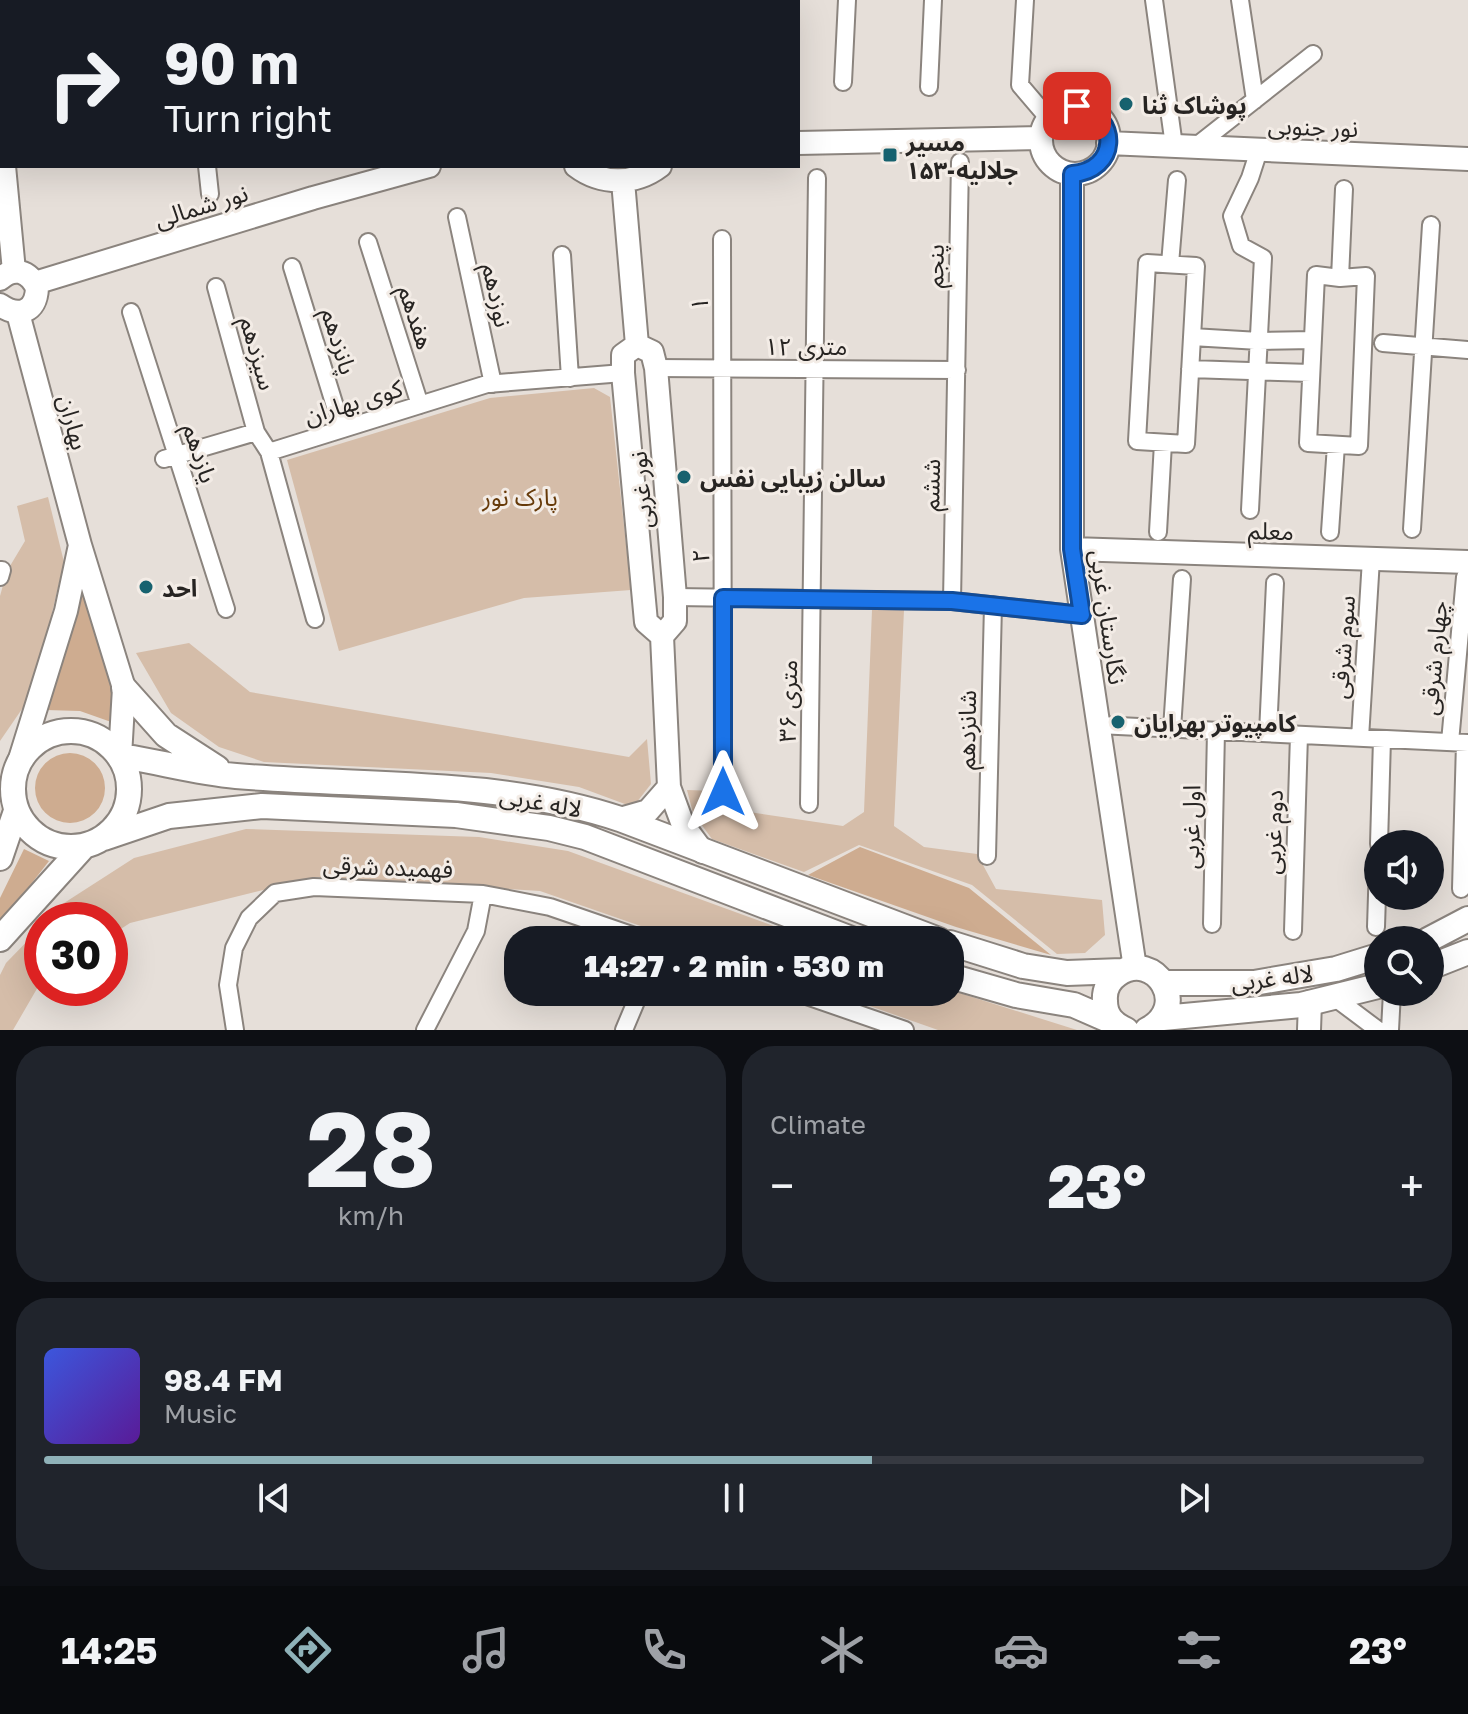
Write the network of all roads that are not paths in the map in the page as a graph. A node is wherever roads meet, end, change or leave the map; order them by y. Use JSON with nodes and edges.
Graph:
{"nodes":[{"id":1,"x":847,"y":0,"type":"edge"},
{"id":2,"x":933,"y":0,"type":"edge"},
{"id":3,"x":1025,"y":0,"type":"edge"},
{"id":4,"x":1154,"y":0,"type":"edge"},
{"id":5,"x":1240,"y":0,"type":"edge"},
{"id":6,"x":1313,"y":54,"type":"dead end"},
{"id":7,"x":843,"y":82,"type":"dead end"},
{"id":8,"x":929,"y":87,"type":"dead end"},
{"id":9,"x":1255,"y":100,"type":"junction"},
{"id":10,"x":1045,"y":128,"type":"junction"},
{"id":11,"x":800,"y":143,"type":"edge"},
{"id":12,"x":1108,"y":143,"type":"junction"},
{"id":13,"x":1185,"y":146,"type":"junction"},
{"id":14,"x":1259,"y":150,"type":"junction"},
{"id":15,"x":1468,"y":159,"type":"edge"},
{"id":16,"x":960,"y":162,"type":"dead end"},
{"id":17,"x":4,"y":168,"type":"edge"},
{"id":18,"x":207,"y":168,"type":"edge"},
{"id":19,"x":422,"y":168,"type":"edge"},
{"id":20,"x":580,"y":168,"type":"edge"},
{"id":21,"x":658,"y":168,"type":"edge"},
{"id":22,"x":1072,"y":174,"type":"junction"},
{"id":23,"x":817,"y":178,"type":"dead end"},
{"id":24,"x":1177,"y":180,"type":"dead end"},
{"id":25,"x":623,"y":181,"type":"junction"},
{"id":26,"x":1344,"y":189,"type":"dead end"},
{"id":27,"x":210,"y":194,"type":"dead end"},
{"id":28,"x":457,"y":217,"type":"dead end"},
{"id":29,"x":1431,"y":225,"type":"dead end"},
{"id":30,"x":722,"y":239,"type":"dead end"},
{"id":31,"x":368,"y":242,"type":"dead end"},
{"id":32,"x":562,"y":255,"type":"dead end"},
{"id":33,"x":1170,"y":264,"type":"junction"},
{"id":34,"x":292,"y":267,"type":"dead end"},
{"id":35,"x":7,"y":275,"type":"edge"},
{"id":36,"x":1340,"y":278,"type":"junction"},
{"id":37,"x":35,"y":283,"type":"junction"},
{"id":38,"x":216,"y":287,"type":"dead end"},
{"id":39,"x":9,"y":309,"type":"edge"},
{"id":40,"x":131,"y":312,"type":"dead end"},
{"id":41,"x":1192,"y":337,"type":"junction"},
{"id":42,"x":1313,"y":340,"type":"junction"},
{"id":43,"x":1259,"y":341,"type":"junction"},
{"id":44,"x":1383,"y":343,"type":"dead end"},
{"id":45,"x":637,"y":345,"type":"junction"},
{"id":46,"x":1424,"y":346,"type":"junction"},
{"id":47,"x":1468,"y":350,"type":"edge"},
{"id":48,"x":656,"y":368,"type":"junction"},
{"id":49,"x":722,"y":368,"type":"junction"},
{"id":50,"x":815,"y":369,"type":"junction"},
{"id":51,"x":1190,"y":369,"type":"junction"},
{"id":52,"x":957,"y":370,"type":"junction"},
{"id":53,"x":1257,"y":371,"type":"junction"},
{"id":54,"x":623,"y":373,"type":"junction"},
{"id":55,"x":1311,"y":373,"type":"junction"},
{"id":56,"x":570,"y":378,"type":"junction"},
{"id":57,"x":493,"y":384,"type":"junction"},
{"id":58,"x":420,"y":405,"type":"junction"},
{"id":59,"x":342,"y":429,"type":"junction"},
{"id":60,"x":256,"y":432,"type":"junction"},
{"id":61,"x":1163,"y":443,"type":"junction"},
{"id":62,"x":1336,"y":445,"type":"junction"},
{"id":63,"x":269,"y":452,"type":"junction"},
{"id":64,"x":170,"y":457,"type":"junction"},
{"id":65,"x":1250,"y":510,"type":"dead end"},
{"id":66,"x":1412,"y":529,"type":"dead end"},
{"id":67,"x":1158,"y":532,"type":"dead end"},
{"id":68,"x":1330,"y":532,"type":"dead end"},
{"id":69,"x":80,"y":545,"type":"junction"},
{"id":70,"x":1072,"y":549,"type":"junction"},
{"id":71,"x":1371,"y":559,"type":"junction"},
{"id":72,"x":1467,"y":569,"type":"edge"},
{"id":73,"x":0,"y":570,"type":"edge"},
{"id":74,"x":0,"y":577,"type":"edge"},
{"id":75,"x":1182,"y":579,"type":"dead end"},
{"id":76,"x":1275,"y":583,"type":"dead end"},
{"id":77,"x":675,"y":597,"type":"junction"},
{"id":78,"x":723,"y":598,"type":"junction"},
{"id":79,"x":813,"y":599,"type":"junction"},
{"id":80,"x":952,"y":601,"type":"junction"},
{"id":81,"x":993,"y":605,"type":"junction"},
{"id":82,"x":226,"y":609,"type":"dead end"},
{"id":83,"x":1082,"y":615,"type":"junction"},
{"id":84,"x":315,"y":619,"type":"dead end"},
{"id":85,"x":662,"y":636,"type":"junction"},
{"id":86,"x":124,"y":688,"type":"junction"},
{"id":87,"x":1098,"y":725,"type":"junction"},
{"id":88,"x":1172,"y":729,"type":"junction"},
{"id":89,"x":1216,"y":731,"type":"junction"},
{"id":90,"x":1268,"y":733,"type":"junction"},
{"id":91,"x":1299,"y":735,"type":"junction"},
{"id":92,"x":1360,"y":738,"type":"junction"},
{"id":93,"x":1382,"y":739,"type":"junction"},
{"id":94,"x":1461,"y":743,"type":"edge"},
{"id":95,"x":120,"y":758,"type":"junction"},
{"id":96,"x":20,"y":759,"type":"junction"},
{"id":97,"x":234,"y":776,"type":"junction"},
{"id":98,"x":669,"y":787,"type":"junction"},
{"id":99,"x":723,"y":792,"type":"dead end"},
{"id":100,"x":809,"y":804,"type":"dead end"},
{"id":101,"x":16,"y":811,"type":"junction"},
{"id":102,"x":620,"y":819,"type":"junction"},
{"id":103,"x":1379,"y":830,"type":"edge"},
{"id":104,"x":94,"y":842,"type":"junction"},
{"id":105,"x":703,"y":852,"type":"junction"},
{"id":106,"x":987,"y":856,"type":"dead end"},
{"id":107,"x":0,"y":858,"type":"edge"},
{"id":108,"x":1461,"y":889,"type":"dead end"},
{"id":109,"x":483,"y":894,"type":"junction"},
{"id":110,"x":1468,"y":919,"type":"edge"},
{"id":111,"x":1212,"y":924,"type":"dead end"},
{"id":112,"x":605,"y":926,"type":"edge"},
{"id":113,"x":817,"y":926,"type":"edge"},
{"id":114,"x":901,"y":926,"type":"edge"},
{"id":115,"x":1293,"y":931,"type":"dead end"},
{"id":116,"x":1444,"y":932,"type":"edge"},
{"id":117,"x":0,"y":939,"type":"edge"},
{"id":118,"x":964,"y":947,"type":"edge"},
{"id":119,"x":1468,"y":952,"type":"edge"},
{"id":120,"x":1364,"y":960,"type":"edge"},
{"id":121,"x":1444,"y":961,"type":"edge"},
{"id":122,"x":1128,"y":970,"type":"junction"},
{"id":123,"x":964,"y":980,"type":"edge"},
{"id":124,"x":1164,"y":983,"type":"junction"},
{"id":125,"x":1364,"y":990,"type":"edge"},
{"id":126,"x":1322,"y":1000,"type":"junction"},
{"id":127,"x":634,"y":1006,"type":"edge"},
{"id":128,"x":836,"y":1006,"type":"edge"},
{"id":129,"x":1391,"y":1006,"type":"edge"},
{"id":130,"x":1226,"y":1012,"type":"junction"},
{"id":131,"x":1159,"y":1024,"type":"edge"},
{"id":132,"x":1118,"y":1026,"type":"edge"},
{"id":133,"x":235,"y":1030,"type":"edge"},
{"id":134,"x":425,"y":1030,"type":"edge"},
{"id":135,"x":624,"y":1030,"type":"edge"},
{"id":136,"x":905,"y":1030,"type":"edge"},
{"id":137,"x":1205,"y":1030,"type":"edge"},
{"id":138,"x":1309,"y":1030,"type":"edge"},
{"id":139,"x":1378,"y":1030,"type":"edge"},
{"id":140,"x":1390,"y":1030,"type":"edge"}],
"edges":[{"from":1,"to":7,"type":"street"},
{"from":2,"to":8,"type":"street"},
{"from":3,"to":10,"type":"street"},
{"from":4,"to":13,"type":"street"},
{"from":5,"to":9,"type":"street"},
{"from":6,"to":9,"type":"street"},
{"from":9,"to":13,"type":"street"},
{"from":10,"to":11,"type":"street"},
{"from":10,"to":12,"type":"street"},
{"from":10,"to":22,"type":"street"},
{"from":12,"to":13,"type":"street","name":"نور جنوبی"},
{"from":12,"to":22,"type":"street"},
{"from":13,"to":14,"type":"street","name":"نور جنوبی"},
{"from":14,"to":15,"type":"street","name":"نور جنوبی"},
{"from":14,"to":43,"type":"street"},
{"from":16,"to":52,"type":"street","name":"پنجم"},
{"from":17,"to":35,"type":"street"},
{"from":18,"to":27,"type":"street"},
{"from":19,"to":37,"type":"street","name":"نور شمالی"},
{"from":20,"to":25,"type":"street"},
{"from":21,"to":25,"type":"street"},
{"from":22,"to":70,"type":"street","name":"نگارستان غربی"},
{"from":23,"to":50,"type":"street"},
{"from":24,"to":33,"type":"street"},
{"from":25,"to":45,"type":"street"},
{"from":26,"to":36,"type":"street"},
{"from":28,"to":57,"type":"street","name":"نوزدهم"},
{"from":29,"to":46,"type":"street"},
{"from":30,"to":49,"type":"street","name":"۱"},
{"from":31,"to":58,"type":"street","name":"هفدهم"},
{"from":32,"to":56,"type":"street"},
{"from":33,"to":41,"type":"street"},
{"from":33,"to":61,"type":"street"},
{"from":34,"to":59,"type":"street","name":"پانزدهم"},
{"from":35,"to":37,"type":"street"},
{"from":36,"to":42,"type":"street"},
{"from":36,"to":62,"type":"street"},
{"from":37,"to":39,"type":"street"},
{"from":38,"to":60,"type":"street","name":"سیزدهم"},
{"from":39,"to":69,"type":"street","name":"بهاران"},
{"from":40,"to":64,"type":"street","name":"یازدهم"},
{"from":41,"to":43,"type":"street"},
{"from":41,"to":51,"type":"street"},
{"from":42,"to":43,"type":"street"},
{"from":42,"to":55,"type":"street"},
{"from":43,"to":53,"type":"street"},
{"from":44,"to":46,"type":"street"},
{"from":45,"to":48,"type":"street"},
{"from":45,"to":54,"type":"street"},
{"from":46,"to":47,"type":"street"},
{"from":46,"to":66,"type":"street"},
{"from":48,"to":49,"type":"street","name":"۱۲ متری"},
{"from":48,"to":77,"type":"street","name":"نور غربی"},
{"from":49,"to":50,"type":"street","name":"۱۲ متری"},
{"from":49,"to":78,"type":"street","name":"۲"},
{"from":50,"to":52,"type":"street","name":"۱۲ متری"},
{"from":50,"to":79,"type":"street","name":"۳۶ متری"},
{"from":51,"to":53,"type":"street"},
{"from":51,"to":61,"type":"street"},
{"from":52,"to":80,"type":"street","name":"ششم"},
{"from":53,"to":55,"type":"street"},
{"from":53,"to":65,"type":"street"},
{"from":54,"to":56,"type":"street","name":"کوی بهاران"},
{"from":54,"to":85,"type":"street","name":"نور غربی"},
{"from":55,"to":62,"type":"street"},
{"from":56,"to":57,"type":"street","name":"کوی بهاران"},
{"from":57,"to":58,"type":"street","name":"کوی بهاران"},
{"from":58,"to":59,"type":"street","name":"کوی بهاران"},
{"from":59,"to":63,"type":"street","name":"کوی بهاران"},
{"from":60,"to":63,"type":"street","name":"سیزدهم"},
{"from":60,"to":64,"type":"street"},
{"from":61,"to":67,"type":"street"},
{"from":62,"to":68,"type":"street"},
{"from":63,"to":84,"type":"street"},
{"from":64,"to":82,"type":"street","name":"یازدهم"},
{"from":69,"to":86,"type":"street","name":"بهاران"},
{"from":69,"to":96,"type":"street","name":"بهاران"},
{"from":70,"to":71,"type":"street","name":"معلم"},
{"from":70,"to":83,"type":"street","name":"نگارستان غربی"},
{"from":71,"to":72,"type":"street","name":"معلم"},
{"from":71,"to":92,"type":"street","name":"سوم شرقی"},
{"from":72,"to":94,"type":"street","name":"چهارم شرقی"},
{"from":73,"to":74,"type":"street"},
{"from":75,"to":88,"type":"street"},
{"from":76,"to":90,"type":"street"},
{"from":77,"to":78,"type":"street"},
{"from":77,"to":85,"type":"street","name":"نور غربی"},
{"from":78,"to":79,"type":"street"},
{"from":78,"to":99,"type":"street","name":"۲"},
{"from":79,"to":80,"type":"street"},
{"from":79,"to":100,"type":"street","name":"۳۶ متری"},
{"from":80,"to":81,"type":"street"},
{"from":81,"to":83,"type":"street"},
{"from":81,"to":106,"type":"street","name":"شانزدهم"},
{"from":83,"to":87,"type":"street","name":"نگارستان غربی"},
{"from":85,"to":98,"type":"street","name":"نور غربی"},
{"from":86,"to":95,"type":"street","name":"بهاران"},
{"from":86,"to":97,"type":"main road"},
{"from":87,"to":88,"type":"street"},
{"from":87,"to":122,"type":"street","name":"نگارستان غربی"},
{"from":88,"to":89,"type":"street"},
{"from":89,"to":90,"type":"street"},
{"from":89,"to":111,"type":"street","name":"اول غربی"},
{"from":90,"to":91,"type":"street"},
{"from":91,"to":92,"type":"street"},
{"from":91,"to":115,"type":"street","name":"دوم غربی"},
{"from":92,"to":93,"type":"street"},
{"from":93,"to":94,"type":"street"},
{"from":93,"to":103,"type":"street"},
{"from":94,"to":108,"type":"street","name":"چهارم شرقی"},
{"from":95,"to":96,"type":"main road"},
{"from":95,"to":97,"type":"main road","name":"لاله غربی"},
{"from":95,"to":104,"type":"main road"},
{"from":96,"to":101,"type":"main road"},
{"from":97,"to":102,"type":"main road","name":"لاله غربی"},
{"from":98,"to":102,"type":"street"},
{"from":98,"to":105,"type":"street","name":"نور غربی"},
{"from":101,"to":104,"type":"main road"},
{"from":101,"to":107,"type":"main road"},
{"from":102,"to":105,"type":"main road","name":"لاله غربی"},
{"from":104,"to":113,"type":"main road","name":"لاله غربی"},
{"from":104,"to":117,"type":"main road","name":"لاله غربی"},
{"from":105,"to":114,"type":"main road","name":"لاله غربی"},
{"from":109,"to":112,"type":"street","name":"فهمیده شرقی"},
{"from":109,"to":133,"type":"street","name":"فهمیده شرقی"},
{"from":109,"to":134,"type":"street"},
{"from":110,"to":116,"type":"main road"},
{"from":118,"to":122,"type":"main road"},
{"from":119,"to":121,"type":"main road"},
{"from":120,"to":124,"type":"main road","name":"لاله غربی"},
{"from":122,"to":124,"type":"main road"},
{"from":122,"to":132,"type":"main road"},
{"from":123,"to":132,"type":"main road"},
{"from":124,"to":131,"type":"main road"},
{"from":125,"to":126,"type":"main road","name":"لاله غربی"},
{"from":126,"to":130,"type":"main road","name":"لاله غربی"},
{"from":126,"to":138,"type":"street"},
{"from":126,"to":139,"type":"street"},
{"from":127,"to":135,"type":"street"},
{"from":128,"to":136,"type":"street"},
{"from":129,"to":140,"type":"street"},
{"from":130,"to":131,"type":"main road","name":"لاله غربی"},
{"from":130,"to":137,"type":"street"}]}
